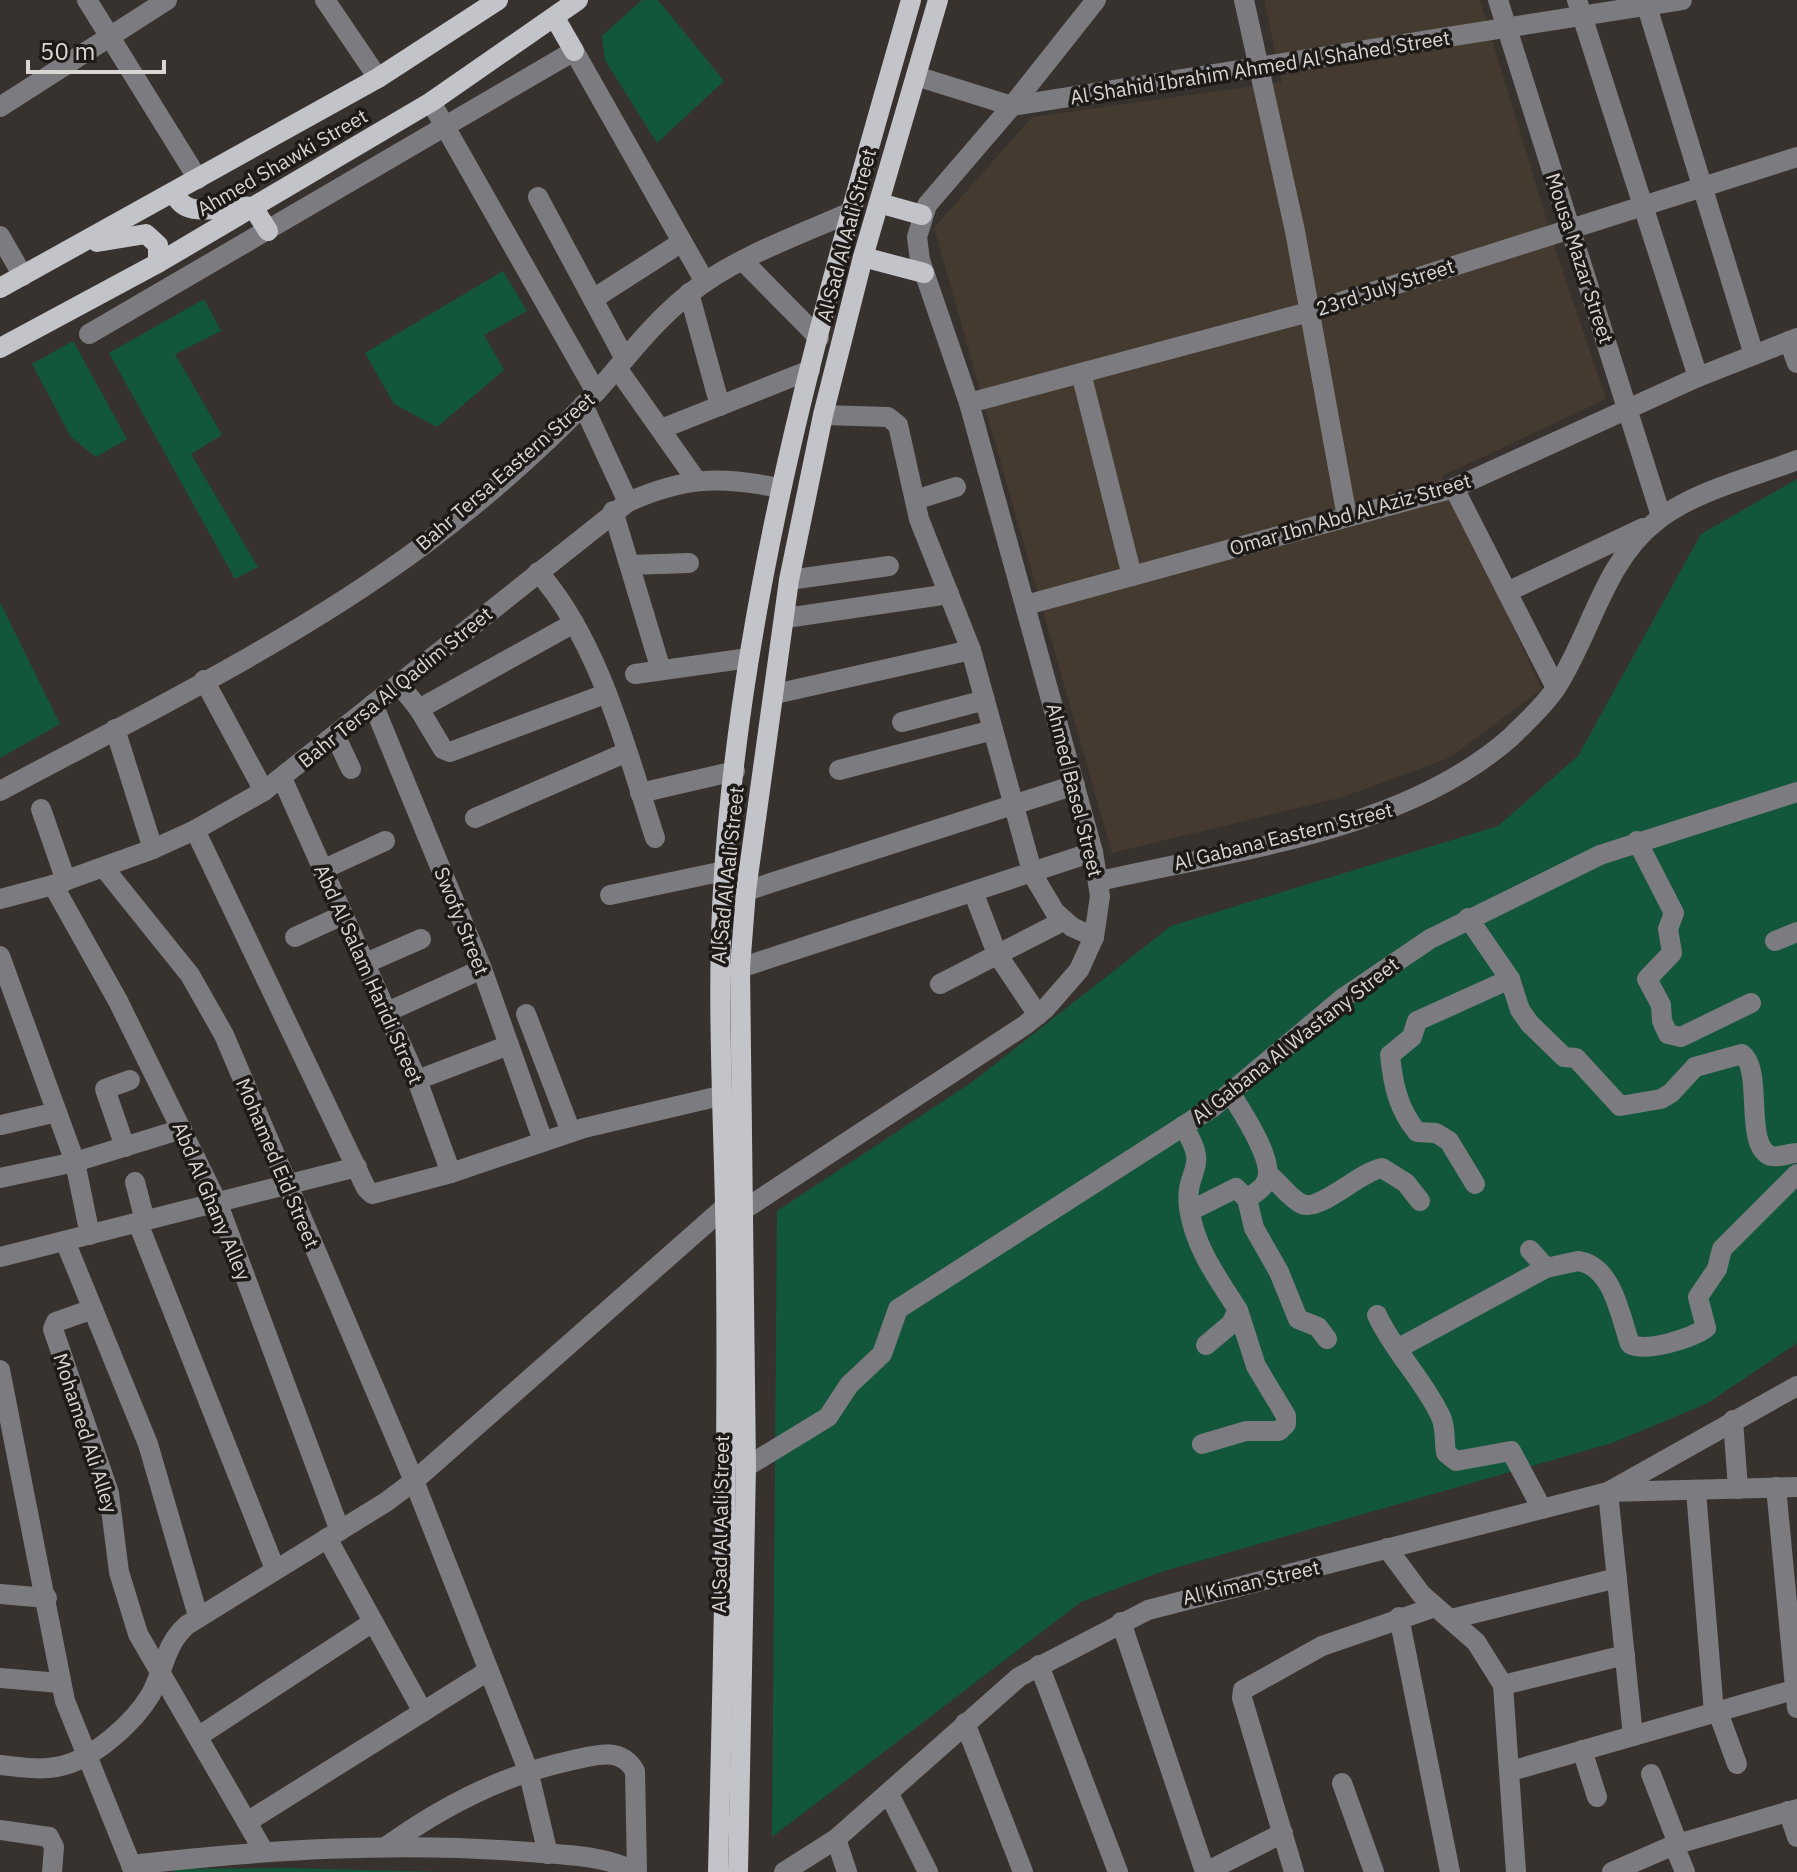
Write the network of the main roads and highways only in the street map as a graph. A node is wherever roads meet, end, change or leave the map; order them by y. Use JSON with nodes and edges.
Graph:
{"nodes":[{"id":1,"x":498,"y":0,"type":"edge"},
{"id":2,"x":578,"y":0,"type":"edge"},
{"id":3,"x":911,"y":0,"type":"edge"},
{"id":4,"x":938,"y":0,"type":"edge"},
{"id":5,"x":555,"y":18,"type":"junction"},
{"id":6,"x":574,"y":51,"type":"road end"},
{"id":7,"x":174,"y":192,"type":"junction"},
{"id":8,"x":879,"y":203,"type":"junction"},
{"id":9,"x":253,"y":207,"type":"junction"},
{"id":10,"x":922,"y":215,"type":"road end"},
{"id":11,"x":268,"y":231,"type":"road end"},
{"id":12,"x":80,"y":245,"type":"junction"},
{"id":13,"x":863,"y":257,"type":"junction"},
{"id":14,"x":158,"y":263,"type":"junction"},
{"id":15,"x":924,"y":273,"type":"road end"},
{"id":16,"x":0,"y":288,"type":"edge"},
{"id":17,"x":0,"y":348,"type":"edge"},
{"id":18,"x":761,"y":573,"type":"junction"},
{"id":19,"x":789,"y":580,"type":"junction"},
{"id":20,"x":756,"y":609,"type":"junction"},
{"id":21,"x":786,"y":616,"type":"junction"},
{"id":22,"x":736,"y":1208,"type":"junction"},
{"id":23,"x":718,"y":1872,"type":"edge"},
{"id":24,"x":738,"y":1872,"type":"edge"}],
"edges":[{"from":1,"to":7,"type":"main road","name":"Ahmed Shawki Street"},
{"from":2,"to":5,"type":"main road","name":"Ahmed Shawki Street"},
{"from":3,"to":18,"type":"main road","name":"Al Sad Al Aali Street"},
{"from":4,"to":8,"type":"main road","name":"Al Sad Al Aali Street"},
{"from":5,"to":6,"type":"main road"},
{"from":5,"to":9,"type":"main road","name":"Ahmed Shawki Street"},
{"from":7,"to":9,"type":"main road"},
{"from":7,"to":12,"type":"main road","name":"Ahmed Shawki Street"},
{"from":8,"to":10,"type":"main road"},
{"from":8,"to":13,"type":"main road","name":"Al Sad Al Aali Street"},
{"from":9,"to":11,"type":"main road"},
{"from":9,"to":14,"type":"main road","name":"Ahmed Shawki Street"},
{"from":12,"to":14,"type":"main road"},
{"from":12,"to":16,"type":"main road","name":"Ahmed Shawki Street"},
{"from":13,"to":15,"type":"main road"},
{"from":13,"to":19,"type":"main road","name":"Al Sad Al Aali Street"},
{"from":14,"to":17,"type":"main road","name":"Ahmed Shawki Street"},
{"from":18,"to":19,"type":"main road"},
{"from":18,"to":20,"type":"main road","name":"Al Sad Al Aali Street"},
{"from":19,"to":21,"type":"main road","name":"Al Sad Al Aali Street"},
{"from":20,"to":21,"type":"main road"},
{"from":20,"to":22,"type":"main road","name":"Al Sad Al Aali Street"},
{"from":21,"to":22,"type":"main road","name":"Al Sad Al Aali Street"},
{"from":22,"to":23,"type":"main road","name":"Al Sad Al Aali Street"},
{"from":22,"to":24,"type":"main road","name":"Al Sad Al Aali Street"}]}
